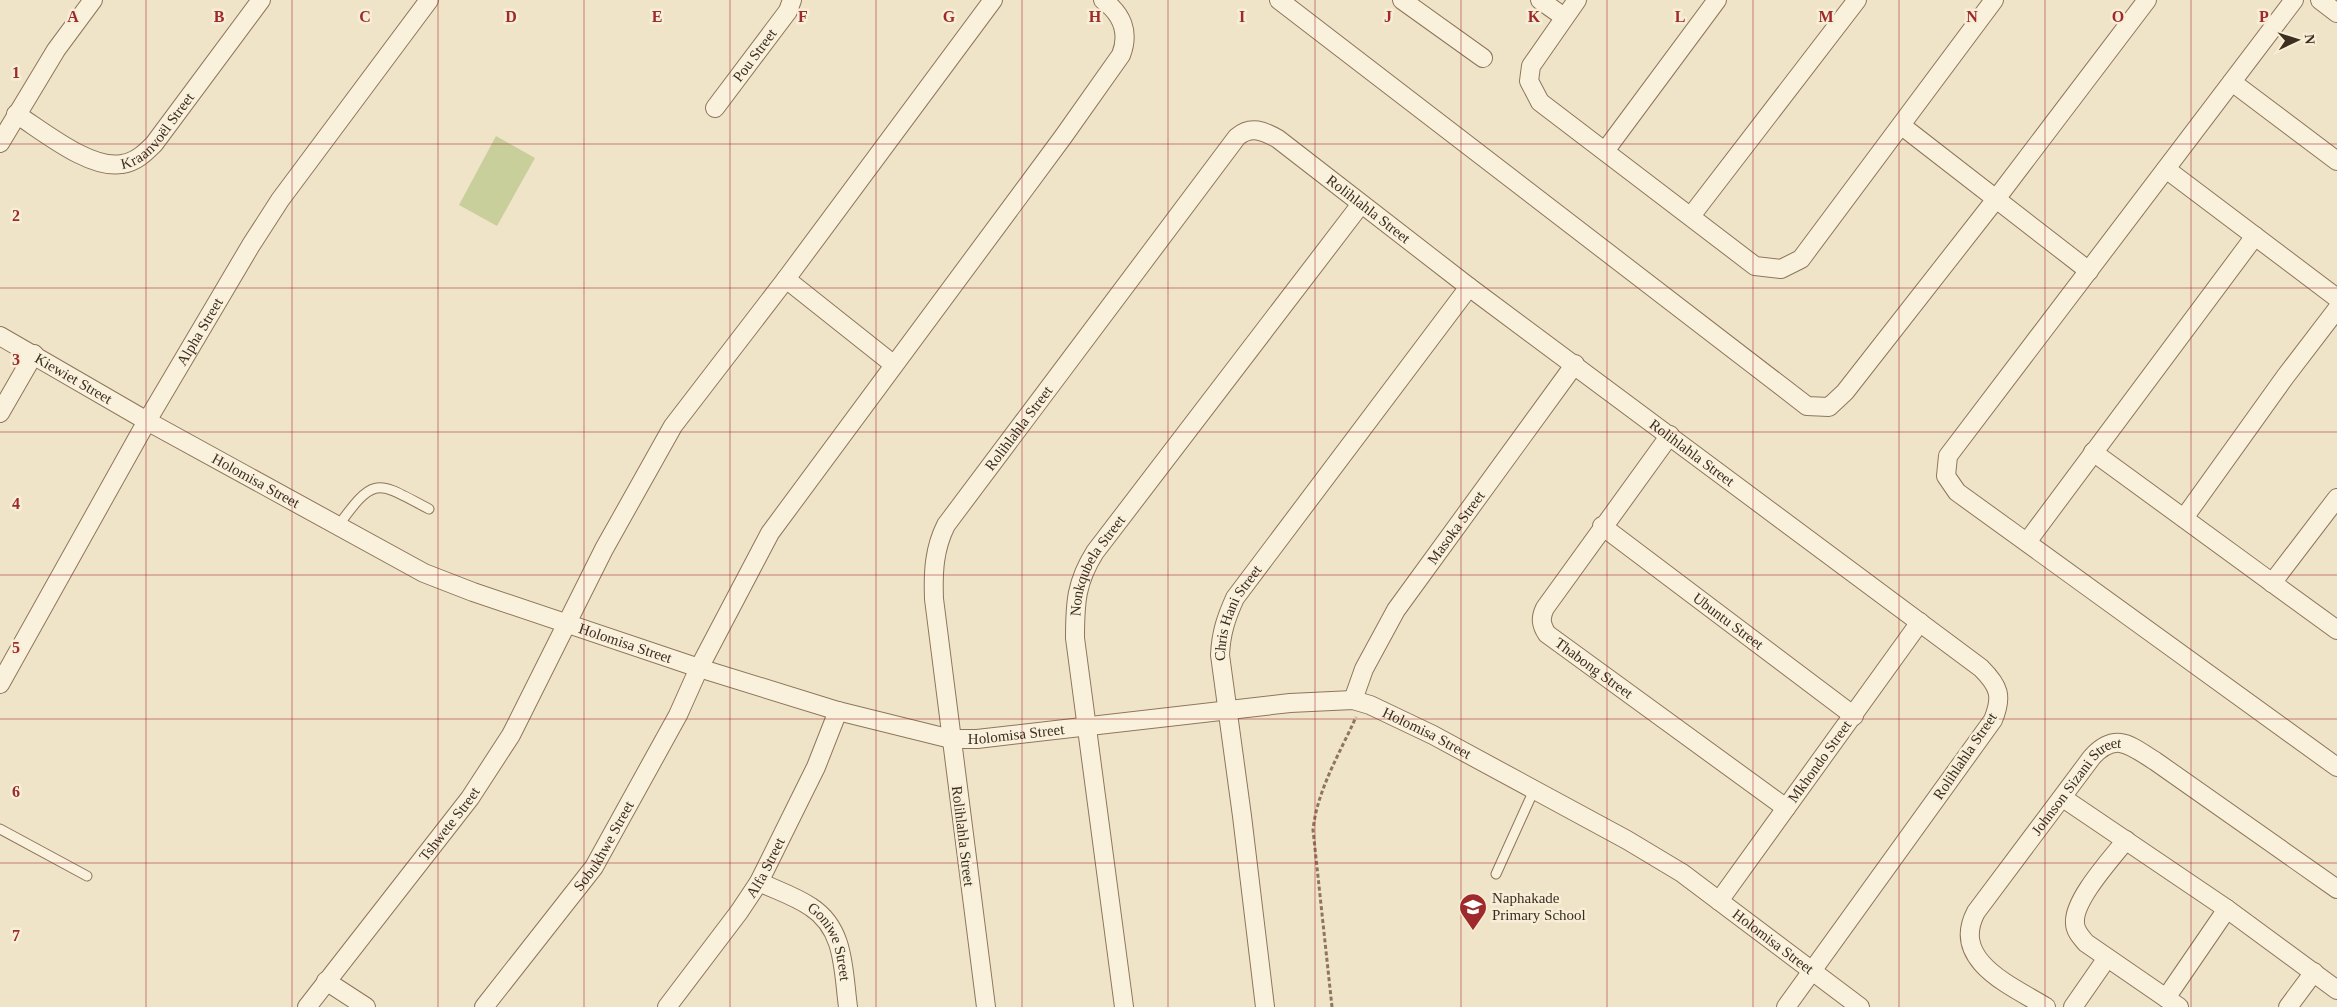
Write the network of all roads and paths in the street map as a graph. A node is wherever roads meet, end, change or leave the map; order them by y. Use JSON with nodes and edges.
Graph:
{"nodes":[{"id":1,"x":93,"y":0,"type":"edge"},
{"id":2,"x":261,"y":0,"type":"edge"},
{"id":3,"x":429,"y":0,"type":"edge"},
{"id":4,"x":792,"y":0,"type":"edge"},
{"id":5,"x":993,"y":0,"type":"edge"},
{"id":6,"x":1103,"y":0,"type":"edge"},
{"id":7,"x":1279,"y":0,"type":"edge"},
{"id":8,"x":1402,"y":0,"type":"edge"},
{"id":9,"x":1540,"y":0,"type":"edge"},
{"id":10,"x":1577,"y":0,"type":"edge"},
{"id":11,"x":1717,"y":0,"type":"edge"},
{"id":12,"x":1857,"y":0,"type":"edge"},
{"id":13,"x":1994,"y":0,"type":"edge"},
{"id":14,"x":2147,"y":0,"type":"edge"},
{"id":15,"x":2294,"y":0,"type":"edge"},
{"id":16,"x":2320,"y":0,"type":"edge"},
{"id":17,"x":2337,"y":13,"type":"edge"},
{"id":18,"x":1564,"y":17,"type":"junction"},
{"id":19,"x":1482,"y":58,"type":"dead end"},
{"id":20,"x":2232,"y":82,"type":"junction"},
{"id":21,"x":715,"y":108,"type":"dead end"},
{"id":22,"x":16,"y":114,"type":"junction"},
{"id":23,"x":1902,"y":126,"type":"junction"},
{"id":24,"x":0,"y":143,"type":"edge"},
{"id":25,"x":1605,"y":150,"type":"junction"},
{"id":26,"x":2337,"y":161,"type":"edge"},
{"id":27,"x":2166,"y":169,"type":"junction"},
{"id":28,"x":1996,"y":199,"type":"junction"},
{"id":29,"x":1362,"y":204,"type":"junction"},
{"id":30,"x":1691,"y":216,"type":"junction"},
{"id":31,"x":2255,"y":236,"type":"junction"},
{"id":32,"x":2089,"y":271,"type":"junction"},
{"id":33,"x":786,"y":279,"type":"junction"},
{"id":34,"x":1470,"y":287,"type":"junction"},
{"id":35,"x":2337,"y":298,"type":"edge"},
{"id":36,"x":2337,"y":309,"type":"edge"},
{"id":37,"x":0,"y":336,"type":"edge"},
{"id":38,"x":34,"y":354,"type":"junction"},
{"id":39,"x":893,"y":364,"type":"junction"},
{"id":40,"x":1575,"y":364,"type":"junction"},
{"id":41,"x":0,"y":413,"type":"edge"},
{"id":42,"x":147,"y":421,"type":"junction"},
{"id":43,"x":1670,"y":435,"type":"junction"},
{"id":44,"x":2093,"y":452,"type":"junction"},
{"id":45,"x":2337,"y":498,"type":"edge"},
{"id":46,"x":429,"y":508,"type":"dead end"},
{"id":47,"x":2184,"y":518,"type":"junction"},
{"id":48,"x":338,"y":526,"type":"junction"},
{"id":49,"x":1602,"y":526,"type":"junction"},
{"id":50,"x":2027,"y":542,"type":"junction"},
{"id":51,"x":2272,"y":583,"type":"junction"},
{"id":52,"x":1920,"y":622,"type":"junction"},
{"id":53,"x":568,"y":624,"type":"junction"},
{"id":54,"x":2337,"y":630,"type":"edge"},
{"id":55,"x":699,"y":668,"type":"junction"},
{"id":56,"x":0,"y":684,"type":"edge"},
{"id":57,"x":1358,"y":702,"type":"junction"},
{"id":58,"x":1229,"y":710,"type":"junction"},
{"id":59,"x":838,"y":711,"type":"junction"},
{"id":60,"x":1854,"y":716,"type":"junction"},
{"id":61,"x":1087,"y":727,"type":"junction"},
{"id":62,"x":951,"y":739,"type":"junction"},
{"id":63,"x":2337,"y":767,"type":"edge"},
{"id":64,"x":1534,"y":790,"type":"junction"},
{"id":65,"x":2064,"y":798,"type":"junction"},
{"id":66,"x":1786,"y":808,"type":"junction"},
{"id":67,"x":0,"y":829,"type":"edge"},
{"id":68,"x":2126,"y":840,"type":"junction"},
{"id":69,"x":1496,"y":874,"type":"dead end"},
{"id":70,"x":87,"y":876,"type":"dead end"},
{"id":71,"x":758,"y":882,"type":"junction"},
{"id":72,"x":2337,"y":889,"type":"edge"},
{"id":73,"x":1719,"y":901,"type":"junction"},
{"id":74,"x":2227,"y":909,"type":"junction"},
{"id":75,"x":2107,"y":958,"type":"junction"},
{"id":76,"x":1813,"y":970,"type":"junction"},
{"id":77,"x":2314,"y":972,"type":"junction"},
{"id":78,"x":326,"y":981,"type":"junction"},
{"id":79,"x":2337,"y":990,"type":"edge"},
{"id":80,"x":2172,"y":1002,"type":"edge"},
{"id":81,"x":307,"y":1007,"type":"edge"},
{"id":82,"x":366,"y":1007,"type":"edge"},
{"id":83,"x":484,"y":1007,"type":"edge"},
{"id":84,"x":666,"y":1007,"type":"edge"},
{"id":85,"x":848,"y":1007,"type":"edge"},
{"id":86,"x":986,"y":1007,"type":"edge"},
{"id":87,"x":1124,"y":1007,"type":"edge"},
{"id":88,"x":1265,"y":1007,"type":"edge"},
{"id":89,"x":1332,"y":1007,"type":"edge"},
{"id":90,"x":1786,"y":1007,"type":"edge"},
{"id":91,"x":1860,"y":1007,"type":"edge"},
{"id":92,"x":2046,"y":1007,"type":"edge"},
{"id":93,"x":2073,"y":1007,"type":"edge"},
{"id":94,"x":2288,"y":1007,"type":"edge"}],
"edges":[{"from":1,"to":22,"type":"street"},
{"from":2,"to":22,"type":"street","name":"Kraanvoël Street"},
{"from":3,"to":42,"type":"street","name":"Alpha Street"},
{"from":4,"to":21,"type":"street","name":"Pou Street"},
{"from":5,"to":33,"type":"street","name":"Tshwete Street"},
{"from":6,"to":39,"type":"street","name":"Sobukhwe Street"},
{"from":7,"to":28,"type":"street"},
{"from":8,"to":19,"type":"street"},
{"from":9,"to":18,"type":"street"},
{"from":10,"to":18,"type":"street"},
{"from":11,"to":25,"type":"street"},
{"from":12,"to":30,"type":"street"},
{"from":13,"to":23,"type":"street"},
{"from":14,"to":28,"type":"street"},
{"from":15,"to":20,"type":"street"},
{"from":16,"to":17,"type":"street"},
{"from":18,"to":25,"type":"street"},
{"from":20,"to":26,"type":"street"},
{"from":20,"to":27,"type":"street"},
{"from":22,"to":24,"type":"street"},
{"from":23,"to":28,"type":"street"},
{"from":23,"to":30,"type":"street"},
{"from":25,"to":30,"type":"street"},
{"from":27,"to":31,"type":"street"},
{"from":27,"to":32,"type":"street"},
{"from":28,"to":32,"type":"street"},
{"from":29,"to":34,"type":"street","name":"Rolihlahla Street"},
{"from":29,"to":61,"type":"street","name":"Nonkqubela Street"},
{"from":29,"to":62,"type":"street","name":"Rolihlahla Street"},
{"from":31,"to":35,"type":"street"},
{"from":31,"to":44,"type":"street"},
{"from":32,"to":50,"type":"street"},
{"from":33,"to":39,"type":"street"},
{"from":33,"to":53,"type":"street","name":"Tshwete Street"},
{"from":34,"to":40,"type":"street","name":"Rolihlahla Street"},
{"from":34,"to":58,"type":"street","name":"Chris Hani Street"},
{"from":36,"to":47,"type":"street"},
{"from":37,"to":38,"type":"street","name":"Kiewiet Street"},
{"from":38,"to":41,"type":"street"},
{"from":38,"to":42,"type":"street","name":"Kiewiet Street"},
{"from":39,"to":55,"type":"street","name":"Sobukhwe Street"},
{"from":40,"to":43,"type":"street","name":"Rolihlahla Street"},
{"from":40,"to":57,"type":"street","name":"Masoka Street"},
{"from":42,"to":48,"type":"street","name":"Holomisa Street"},
{"from":42,"to":56,"type":"street","name":"Alpha Street"},
{"from":43,"to":49,"type":"street","name":"Thabong Street"},
{"from":43,"to":52,"type":"street","name":"Rolihlahla Street"},
{"from":44,"to":47,"type":"street"},
{"from":44,"to":50,"type":"street"},
{"from":45,"to":51,"type":"street"},
{"from":46,"to":48,"type":"lane"},
{"from":47,"to":51,"type":"street"},
{"from":48,"to":53,"type":"street","name":"Holomisa Street"},
{"from":49,"to":60,"type":"street","name":"Ubuntu Street"},
{"from":49,"to":66,"type":"street","name":"Thabong Street"},
{"from":50,"to":63,"type":"street"},
{"from":51,"to":54,"type":"street"},
{"from":52,"to":60,"type":"street","name":"Mkhondo Street"},
{"from":52,"to":76,"type":"street","name":"Rolihlahla Street"},
{"from":53,"to":55,"type":"street","name":"Holomisa Street"},
{"from":53,"to":78,"type":"street","name":"Tshwete Street"},
{"from":55,"to":59,"type":"street","name":"Holomisa Street"},
{"from":55,"to":83,"type":"street","name":"Sobukhwe Street"},
{"from":57,"to":58,"type":"street","name":"Holomisa Street"},
{"from":57,"to":64,"type":"street","name":"Holomisa Street"},
{"from":57,"to":89,"type":"path"},
{"from":58,"to":61,"type":"street","name":"Holomisa Street"},
{"from":58,"to":88,"type":"street","name":"Chris Hani Street"},
{"from":59,"to":62,"type":"street","name":"Holomisa Street"},
{"from":59,"to":71,"type":"street","name":"Alfa Street"},
{"from":60,"to":66,"type":"street","name":"Mkhondo Street"},
{"from":61,"to":62,"type":"street","name":"Holomisa Street"},
{"from":61,"to":87,"type":"street","name":"Nonkqubela Street"},
{"from":62,"to":86,"type":"street","name":"Rolihlahla Street"},
{"from":64,"to":69,"type":"lane"},
{"from":64,"to":73,"type":"street","name":"Holomisa Street"},
{"from":65,"to":68,"type":"street"},
{"from":65,"to":72,"type":"street","name":"Johnson Sizani Street"},
{"from":65,"to":92,"type":"street","name":"Johnson Sizani Street"},
{"from":66,"to":73,"type":"street","name":"Mkhondo Street"},
{"from":67,"to":70,"type":"lane"},
{"from":68,"to":74,"type":"street"},
{"from":68,"to":75,"type":"street"},
{"from":71,"to":84,"type":"street","name":"Alfa Street"},
{"from":71,"to":85,"type":"street","name":"Goniwe Street"},
{"from":73,"to":76,"type":"street","name":"Holomisa Street"},
{"from":74,"to":77,"type":"street"},
{"from":74,"to":80,"type":"street"},
{"from":75,"to":80,"type":"street"},
{"from":75,"to":93,"type":"street"},
{"from":76,"to":90,"type":"street","name":"Rolihlahla Street"},
{"from":76,"to":91,"type":"street","name":"Holomisa Street"},
{"from":77,"to":79,"type":"street"},
{"from":77,"to":94,"type":"street"},
{"from":78,"to":81,"type":"street","name":"Tshwete Street"},
{"from":78,"to":82,"type":"street"}]}
